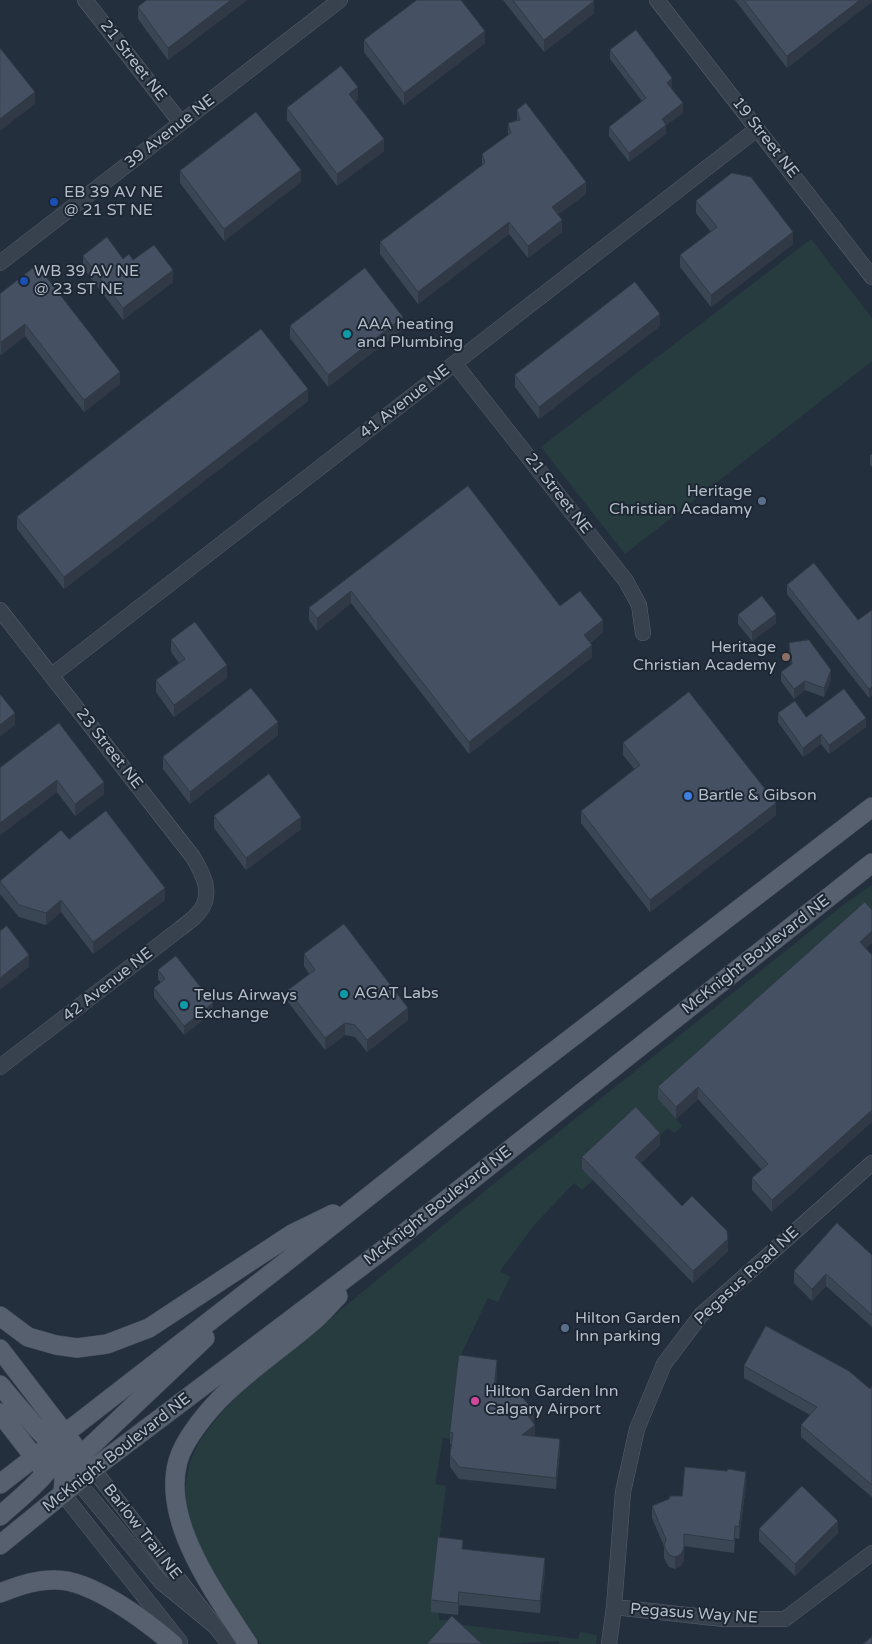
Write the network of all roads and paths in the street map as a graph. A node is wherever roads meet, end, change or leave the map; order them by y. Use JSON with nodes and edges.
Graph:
{"nodes":[{"id":1,"x":86,"y":0,"type":"edge"},
{"id":2,"x":340,"y":0,"type":"edge"},
{"id":3,"x":657,"y":0,"type":"edge"},
{"id":4,"x":181,"y":123,"type":"junction"},
{"id":5,"x":758,"y":129,"type":"junction"},
{"id":6,"x":0,"y":263,"type":"edge"},
{"id":7,"x":872,"y":277,"type":"edge"},
{"id":8,"x":455,"y":364,"type":"junction"},
{"id":9,"x":0,"y":610,"type":"edge"},
{"id":10,"x":643,"y":633,"type":"dead end"},
{"id":11,"x":52,"y":675,"type":"junction"},
{"id":12,"x":872,"y":807,"type":"edge"},
{"id":13,"x":872,"y":863,"type":"edge"},
{"id":14,"x":207,"y":894,"type":"joint"},
{"id":15,"x":0,"y":1067,"type":"edge"},
{"id":16,"x":872,"y":1163,"type":"edge"},
{"id":17,"x":368,"y":1196,"type":"junction"},
{"id":18,"x":383,"y":1250,"type":"junction"},
{"id":19,"x":282,"y":1265,"type":"junction"},
{"id":20,"x":0,"y":1316,"type":"edge"},
{"id":21,"x":0,"y":1349,"type":"edge"},
{"id":22,"x":0,"y":1385,"type":"edge"},
{"id":23,"x":0,"y":1413,"type":"edge"},
{"id":24,"x":34,"y":1456,"type":"junction"},
{"id":25,"x":67,"y":1460,"type":"junction"},
{"id":26,"x":0,"y":1484,"type":"edge"},
{"id":27,"x":63,"y":1494,"type":"junction"},
{"id":28,"x":0,"y":1516,"type":"edge"},
{"id":29,"x":0,"y":1545,"type":"edge"},
{"id":30,"x":872,"y":1553,"type":"edge"},
{"id":31,"x":0,"y":1593,"type":"edge"},
{"id":32,"x":614,"y":1607,"type":"junction"},
{"id":33,"x":173,"y":1644,"type":"edge"},
{"id":34,"x":181,"y":1644,"type":"edge"},
{"id":35,"x":229,"y":1644,"type":"edge"},
{"id":36,"x":248,"y":1644,"type":"edge"},
{"id":37,"x":609,"y":1644,"type":"edge"}],
"edges":[{"from":1,"to":4,"type":"street","name":"21 Street NE"},
{"from":2,"to":4,"type":"street","name":"39 Avenue NE"},
{"from":3,"to":5,"type":"street","name":"19 Street NE"},
{"from":4,"to":6,"type":"street","name":"39 Avenue NE"},
{"from":5,"to":7,"type":"street","name":"19 Street NE"},
{"from":5,"to":8,"type":"street","name":"41 Avenue NE"},
{"from":8,"to":10,"type":"street","name":"21 Street NE"},
{"from":8,"to":11,"type":"street","name":"41 Avenue NE"},
{"from":9,"to":11,"type":"street","name":"23 Street NE"},
{"from":11,"to":14,"type":"street","name":"23 Street NE"},
{"from":12,"to":17,"type":"main road"},
{"from":13,"to":18,"type":"main road","name":"McKnight Boulevard NE"},
{"from":14,"to":15,"type":"street","name":"42 Avenue NE"},
{"from":16,"to":32,"type":"street","name":"Pegasus Road NE"},
{"from":17,"to":19,"type":"main road"},
{"from":17,"to":20,"type":"main road"},
{"from":18,"to":25,"type":"main road","name":"McKnight Boulevard NE"},
{"from":18,"to":36,"type":"main road"},
{"from":19,"to":25,"type":"main road"},
{"from":19,"to":25,"type":"main road"},
{"from":21,"to":25,"type":"main road","name":"Barlow Trail NE"},
{"from":22,"to":25,"type":"main road"},
{"from":23,"to":24,"type":"main road","name":"Barlow Trail NE"},
{"from":24,"to":25,"type":"main road","name":"Barlow Trail NE"},
{"from":24,"to":26,"type":"main road"},
{"from":25,"to":27,"type":"main road"},
{"from":25,"to":28,"type":"main road"},
{"from":25,"to":35,"type":"street","name":"Barlow Trail NE"},
{"from":27,"to":29,"type":"main road","name":"McKnight Boulevard NE"},
{"from":27,"to":34,"type":"street"},
{"from":30,"to":32,"type":"street","name":"Pegasus Way NE"},
{"from":31,"to":33,"type":"main road"},
{"from":32,"to":37,"type":"street","name":"Pegasus Road NE"}]}
